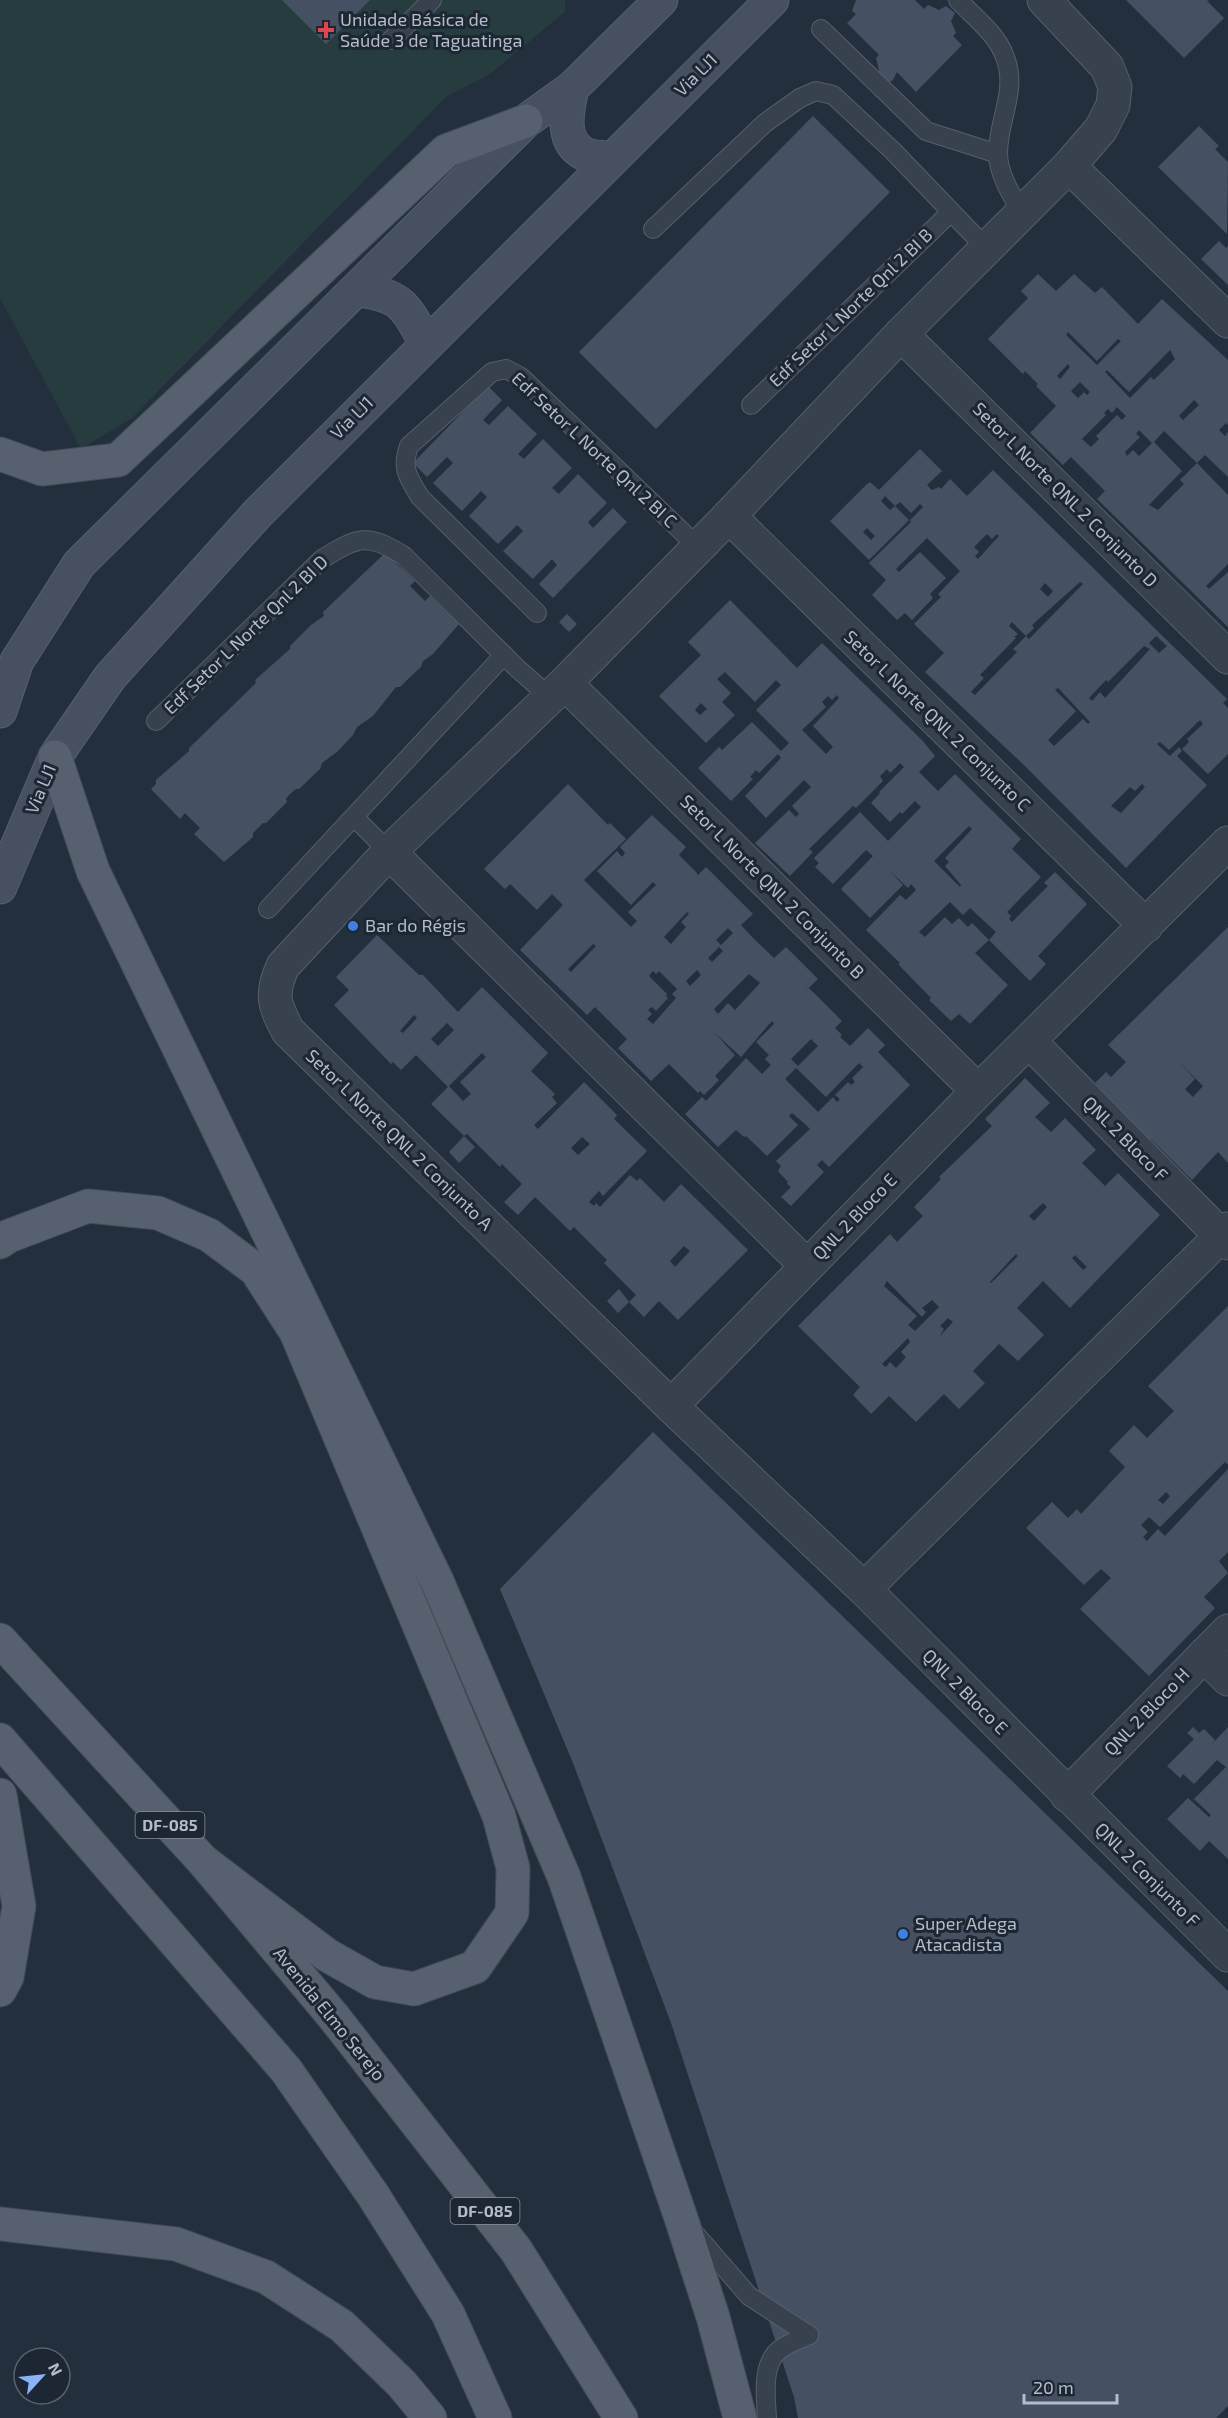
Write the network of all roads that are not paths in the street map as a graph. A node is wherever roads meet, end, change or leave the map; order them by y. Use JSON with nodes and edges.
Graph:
{"nodes":[{"id":1,"x":432,"y":0,"type":"edge"},
{"id":2,"x":772,"y":0,"type":"edge"},
{"id":3,"x":958,"y":0,"type":"edge"},
{"id":4,"x":1044,"y":0,"type":"edge"},
{"id":5,"x":647,"y":6,"type":"edge"},
{"id":6,"x":821,"y":29,"type":"dead end"},
{"id":7,"x":391,"y":40,"type":"dead end"},
{"id":8,"x":572,"y":88,"type":"junction"},
{"id":9,"x":526,"y":121,"type":"junction"},
{"id":10,"x":998,"y":154,"type":"junction"},
{"id":11,"x":611,"y":159,"type":"junction"},
{"id":12,"x":1069,"y":166,"type":"junction"},
{"id":13,"x":951,"y":212,"type":"junction"},
{"id":14,"x":1022,"y":213,"type":"junction"},
{"id":15,"x":653,"y":229,"type":"dead end"},
{"id":16,"x":987,"y":249,"type":"junction"},
{"id":17,"x":358,"y":290,"type":"junction"},
{"id":18,"x":1228,"y":321,"type":"edge"},
{"id":19,"x":901,"y":334,"type":"junction"},
{"id":20,"x":426,"y":343,"type":"junction"},
{"id":21,"x":751,"y":405,"type":"dead end"},
{"id":22,"x":0,"y":454,"type":"edge"},
{"id":23,"x":729,"y":516,"type":"junction"},
{"id":24,"x":698,"y":547,"type":"junction"},
{"id":25,"x":537,"y":613,"type":"dead end"},
{"id":26,"x":504,"y":655,"type":"junction"},
{"id":27,"x":1228,"y":657,"type":"edge"},
{"id":28,"x":558,"y":690,"type":"junction"},
{"id":29,"x":0,"y":711,"type":"edge"},
{"id":30,"x":156,"y":721,"type":"dead end"},
{"id":31,"x":55,"y":757,"type":"junction"},
{"id":32,"x":354,"y":816,"type":"junction"},
{"id":33,"x":1228,"y":843,"type":"edge"},
{"id":34,"x":389,"y":852,"type":"junction"},
{"id":35,"x":0,"y":887,"type":"edge"},
{"id":36,"x":268,"y":909,"type":"dead end"},
{"id":37,"x":1146,"y":926,"type":"junction"},
{"id":38,"x":1030,"y":1042,"type":"junction"},
{"id":39,"x":978,"y":1091,"type":"junction"},
{"id":40,"x":1226,"y":1236,"type":"edge"},
{"id":41,"x":0,"y":1242,"type":"edge"},
{"id":42,"x":807,"y":1266,"type":"junction"},
{"id":43,"x":671,"y":1406,"type":"junction"},
{"id":44,"x":864,"y":1589,"type":"junction"},
{"id":45,"x":1228,"y":1631,"type":"edge"},
{"id":46,"x":0,"y":1640,"type":"edge"},
{"id":47,"x":1204,"y":1655,"type":"junction"},
{"id":48,"x":1228,"y":1679,"type":"edge"},
{"id":49,"x":0,"y":1740,"type":"edge"},
{"id":50,"x":0,"y":1795,"type":"edge"},
{"id":51,"x":1066,"y":1795,"type":"junction"},
{"id":52,"x":203,"y":1861,"type":"junction"},
{"id":53,"x":1228,"y":1954,"type":"edge"},
{"id":54,"x":0,"y":1990,"type":"edge"},
{"id":55,"x":681,"y":2218,"type":"junction"},
{"id":56,"x":0,"y":2224,"type":"edge"},
{"id":57,"x":430,"y":2418,"type":"edge"},
{"id":58,"x":495,"y":2418,"type":"edge"},
{"id":59,"x":621,"y":2418,"type":"edge"},
{"id":60,"x":740,"y":2418,"type":"edge"},
{"id":61,"x":767,"y":2418,"type":"edge"}],
"edges":[{"from":1,"to":7,"type":"lane"},
{"from":2,"to":11,"type":"main road","name":"Via LJ1"},
{"from":3,"to":10,"type":"lane"},
{"from":4,"to":12,"type":"street","name":"Setor L Norte QNL 2 Conjunto A"},
{"from":5,"to":8,"type":"main road"},
{"from":6,"to":10,"type":"lane"},
{"from":8,"to":9,"type":"main road"},
{"from":8,"to":11,"type":"main road"},
{"from":9,"to":17,"type":"main road"},
{"from":9,"to":22,"type":"main road"},
{"from":10,"to":14,"type":"lane"},
{"from":11,"to":20,"type":"main road","name":"Via LJ1"},
{"from":12,"to":14,"type":"street","name":"Setor L Norte QNL 2 Conjunto A"},
{"from":12,"to":18,"type":"street"},
{"from":13,"to":15,"type":"lane"},
{"from":13,"to":16,"type":"lane"},
{"from":13,"to":21,"type":"lane","name":"Edf Setor L Norte Qnl 2 BI B"},
{"from":14,"to":16,"type":"street","name":"Setor L Norte QNL 2 Conjunto A"},
{"from":16,"to":19,"type":"street","name":"Setor L Norte QNL 2 Conjunto A"},
{"from":17,"to":20,"type":"main road"},
{"from":17,"to":29,"type":"main road"},
{"from":19,"to":23,"type":"street","name":"Setor L Norte QNL 2 Conjunto A"},
{"from":19,"to":27,"type":"street","name":"Setor L Norte QNL 2 Conjunto D"},
{"from":20,"to":31,"type":"main road","name":"Via LJ1"},
{"from":23,"to":24,"type":"street","name":"Setor L Norte QNL 2 Conjunto A"},
{"from":23,"to":37,"type":"street","name":"Setor L Norte QNL 2 Conjunto C"},
{"from":24,"to":25,"type":"lane","name":"Edf Setor L Norte Qnl 2 BI C"},
{"from":24,"to":28,"type":"street","name":"Setor L Norte QNL 2 Conjunto A"},
{"from":26,"to":28,"type":"lane","name":"Edf Setor L Norte Qnl 2 BI D"},
{"from":26,"to":30,"type":"lane","name":"Edf Setor L Norte Qnl 2 BI D"},
{"from":26,"to":32,"type":"lane"},
{"from":28,"to":34,"type":"street","name":"Setor L Norte QNL 2 Conjunto A"},
{"from":28,"to":39,"type":"street","name":"Setor L Norte QNL 2 Conjunto B"},
{"from":31,"to":35,"type":"main road","name":"Via LJ1"},
{"from":31,"to":55,"type":"main road"},
{"from":32,"to":34,"type":"lane"},
{"from":32,"to":36,"type":"lane"},
{"from":33,"to":37,"type":"street","name":"QNL 2 Bloco E"},
{"from":34,"to":42,"type":"street"},
{"from":34,"to":43,"type":"street","name":"Setor L Norte QNL 2 Conjunto A"},
{"from":37,"to":38,"type":"street","name":"QNL 2 Bloco E"},
{"from":38,"to":39,"type":"street","name":"QNL 2 Bloco E"},
{"from":38,"to":40,"type":"street","name":"QNL 2 Bloco F"},
{"from":39,"to":42,"type":"street","name":"QNL 2 Bloco E"},
{"from":40,"to":44,"type":"street"},
{"from":41,"to":52,"type":"main road"},
{"from":42,"to":43,"type":"street","name":"QNL 2 Bloco E"},
{"from":43,"to":44,"type":"street","name":"QNL 2 Bloco E"},
{"from":44,"to":51,"type":"street","name":"QNL 2 Bloco E"},
{"from":45,"to":47,"type":"street","name":"QNL 2 Bloco H"},
{"from":46,"to":52,"type":"main road","name":"Avenida Elmo Serejo","number":"DF-085"},
{"from":47,"to":48,"type":"street"},
{"from":47,"to":51,"type":"street","name":"QNL 2 Bloco H"},
{"from":49,"to":58,"type":"main road"},
{"from":50,"to":54,"type":"main road"},
{"from":51,"to":53,"type":"street","name":"QNL 2 Conjunto F"},
{"from":52,"to":59,"type":"main road","name":"Avenida Elmo Serejo","number":"DF-085"},
{"from":55,"to":60,"type":"main road"},
{"from":55,"to":61,"type":"lane"},
{"from":56,"to":57,"type":"main road"}]}
